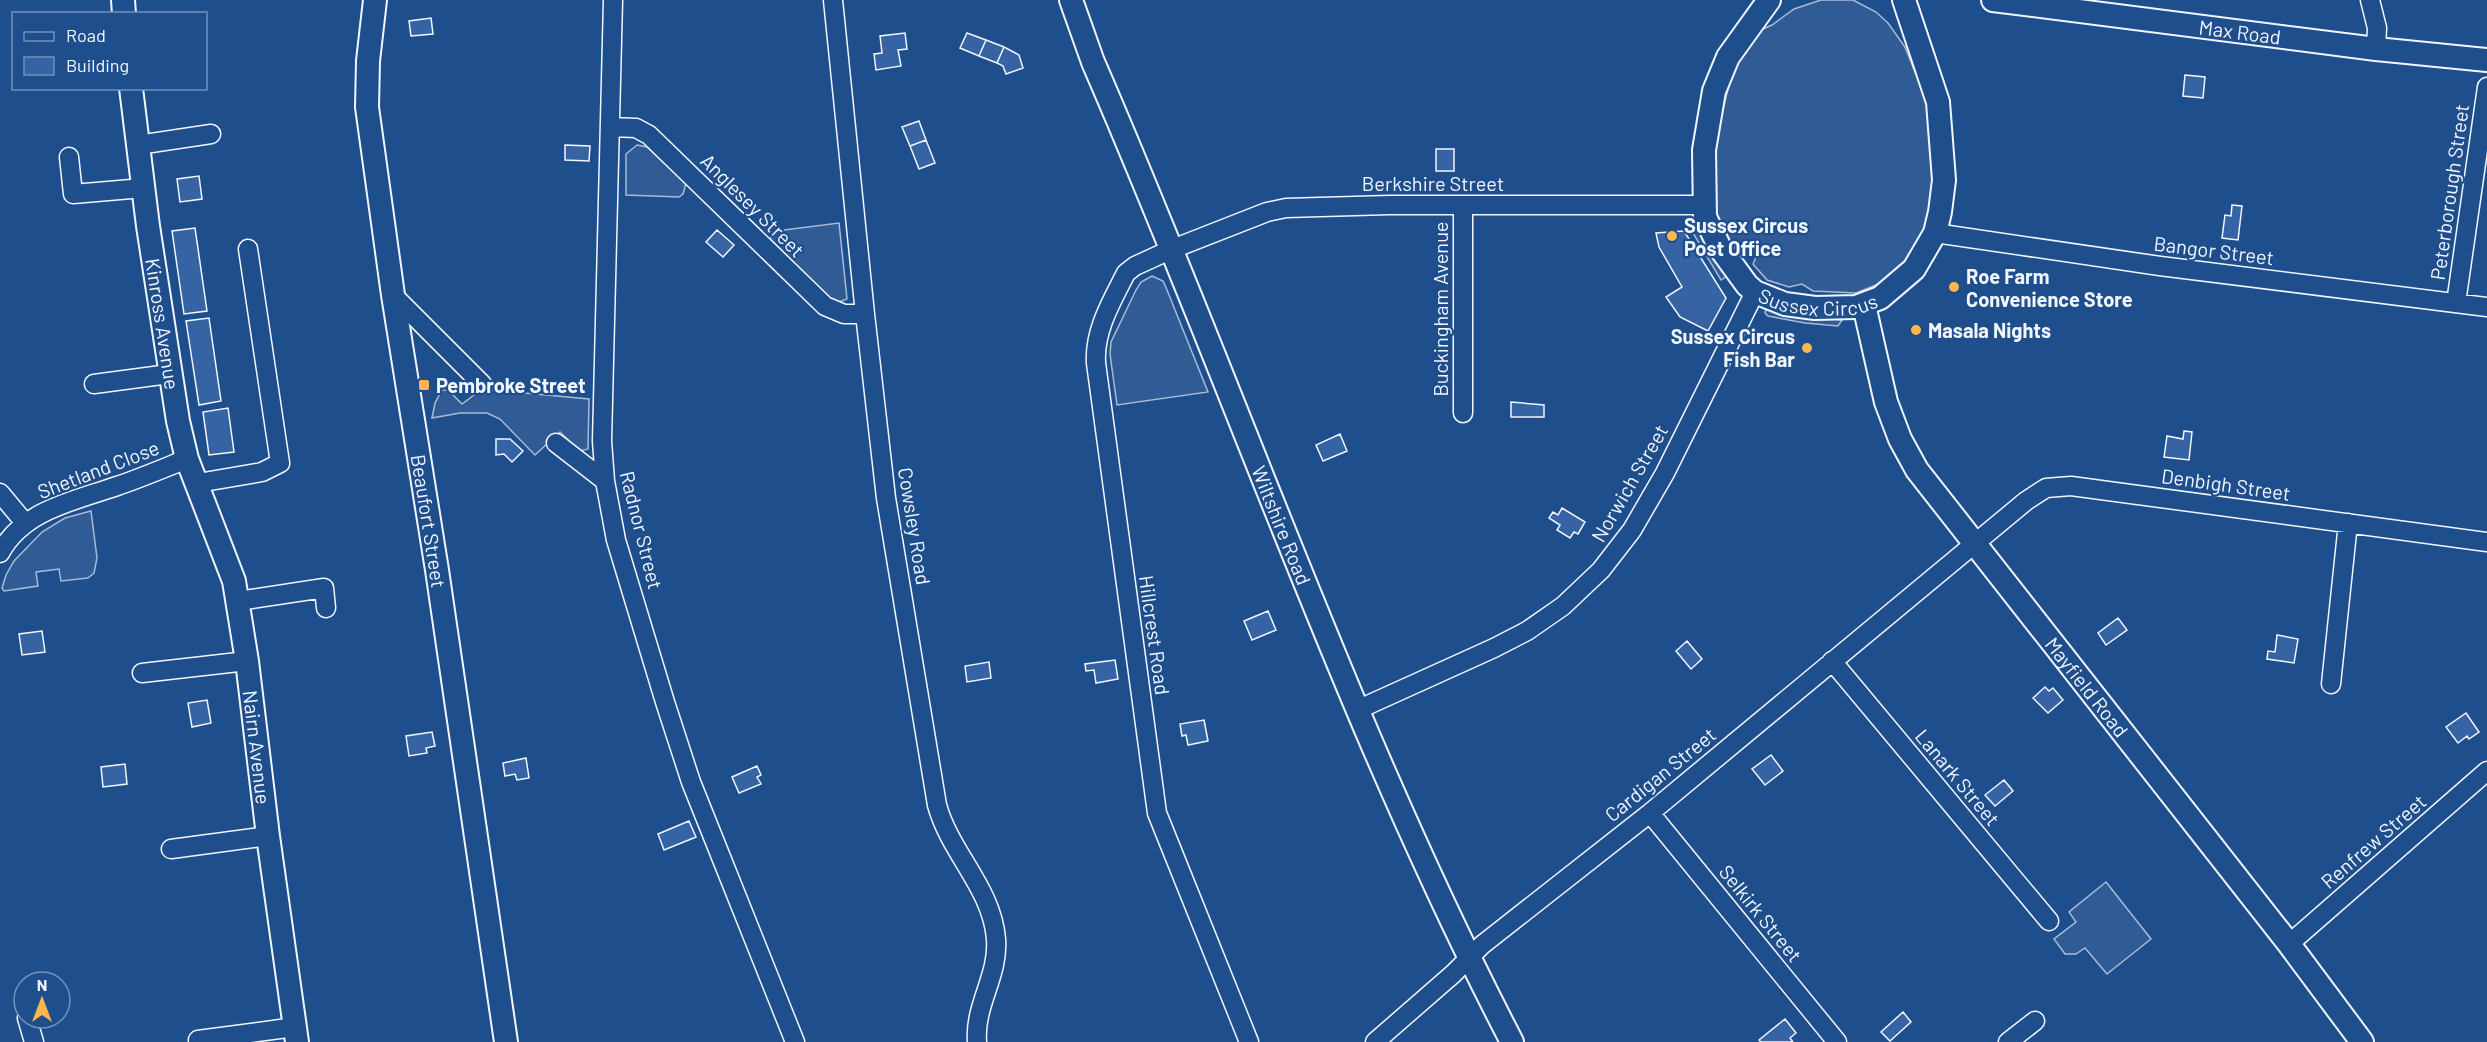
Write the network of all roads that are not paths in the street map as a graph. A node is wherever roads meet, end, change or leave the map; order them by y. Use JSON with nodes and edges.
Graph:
{"nodes":[{"id":1,"x":375,"y":0,"type":"edge"},
{"id":2,"x":613,"y":0,"type":"edge"},
{"id":3,"x":832,"y":0,"type":"edge"},
{"id":4,"x":1071,"y":0,"type":"edge"},
{"id":5,"x":1769,"y":0,"type":"edge"},
{"id":6,"x":1904,"y":0,"type":"edge"},
{"id":7,"x":1993,"y":0,"type":"edge"},
{"id":8,"x":2370,"y":0,"type":"edge"},
{"id":9,"x":2376,"y":49,"type":"junction"},
{"id":10,"x":2487,"y":60,"type":"edge"},
{"id":11,"x":2487,"y":87,"type":"edge"},
{"id":12,"x":131,"y":90,"type":"edge"},
{"id":13,"x":611,"y":126,"type":"junction"},
{"id":14,"x":211,"y":134,"type":"dead end"},
{"id":15,"x":138,"y":145,"type":"junction"},
{"id":16,"x":69,"y":157,"type":"dead end"},
{"id":17,"x":143,"y":188,"type":"junction"},
{"id":18,"x":1463,"y":205,"type":"junction"},
{"id":19,"x":1704,"y":205,"type":"junction"},
{"id":20,"x":1935,"y":233,"type":"junction"},
{"id":21,"x":248,"y":249,"type":"dead end"},
{"id":22,"x":1170,"y":250,"type":"junction"},
{"id":23,"x":1755,"y":292,"type":"junction"},
{"id":24,"x":393,"y":295,"type":"junction"},
{"id":25,"x":2456,"y":303,"type":"junction"},
{"id":26,"x":1864,"y":305,"type":"junction"},
{"id":27,"x":2487,"y":307,"type":"edge"},
{"id":28,"x":865,"y":314,"type":"junction"},
{"id":29,"x":169,"y":374,"type":"junction"},
{"id":30,"x":94,"y":384,"type":"dead end"},
{"id":31,"x":482,"y":384,"type":"dead end"},
{"id":32,"x":1463,"y":413,"type":"dead end"},
{"id":33,"x":556,"y":443,"type":"dead end"},
{"id":34,"x":187,"y":459,"type":"junction"},
{"id":35,"x":605,"y":481,"type":"junction"},
{"id":36,"x":198,"y":483,"type":"junction"},
{"id":37,"x":0,"y":493,"type":"edge"},
{"id":38,"x":25,"y":523,"type":"junction"},
{"id":39,"x":2348,"y":523,"type":"junction"},
{"id":40,"x":1975,"y":542,"type":"junction"},
{"id":41,"x":2487,"y":542,"type":"edge"},
{"id":42,"x":0,"y":553,"type":"edge"},
{"id":43,"x":237,"y":601,"type":"junction"},
{"id":44,"x":326,"y":608,"type":"dead end"},
{"id":45,"x":247,"y":661,"type":"junction"},
{"id":46,"x":1832,"y":662,"type":"junction"},
{"id":47,"x":142,"y":672,"type":"dead end"},
{"id":48,"x":2331,"y":684,"type":"dead end"},
{"id":49,"x":1357,"y":710,"type":"junction"},
{"id":50,"x":2487,"y":771,"type":"edge"},
{"id":51,"x":1650,"y":813,"type":"junction"},
{"id":52,"x":268,"y":836,"type":"junction"},
{"id":53,"x":171,"y":849,"type":"dead end"},
{"id":54,"x":2049,"y":921,"type":"dead end"},
{"id":55,"x":2289,"y":944,"type":"junction"},
{"id":56,"x":1468,"y":959,"type":"junction"},
{"id":57,"x":2035,"y":1022,"type":"dead end"},
{"id":58,"x":296,"y":1034,"type":"edge"},
{"id":59,"x":198,"y":1040,"type":"dead end"},
{"id":60,"x":506,"y":1042,"type":"edge"},
{"id":61,"x":795,"y":1042,"type":"edge"},
{"id":62,"x":977,"y":1042,"type":"edge"},
{"id":63,"x":1249,"y":1042,"type":"edge"},
{"id":64,"x":1375,"y":1042,"type":"edge"},
{"id":65,"x":1512,"y":1042,"type":"edge"},
{"id":66,"x":1837,"y":1042,"type":"edge"},
{"id":67,"x":2008,"y":1042,"type":"edge"},
{"id":68,"x":2361,"y":1042,"type":"edge"}],
"edges":[{"from":1,"to":24,"type":"street","name":"Beaufort Street"},
{"from":2,"to":13,"type":"street","name":"Radnor Street"},
{"from":3,"to":28,"type":"street","name":"Cowsley Road"},
{"from":4,"to":22,"type":"street","name":"Wiltshire Road"},
{"from":5,"to":19,"type":"street","name":"Sussex Circus"},
{"from":6,"to":20,"type":"street","name":"Sussex Circus"},
{"from":7,"to":9,"type":"street","name":"Max Road"},
{"from":8,"to":9,"type":"street"},
{"from":9,"to":10,"type":"street","name":"Max Road"},
{"from":11,"to":25,"type":"street","name":"Peterborough Street"},
{"from":12,"to":15,"type":"street","name":"Kinross Avenue"},
{"from":13,"to":28,"type":"street","name":"Anglesey Street"},
{"from":13,"to":35,"type":"street","name":"Radnor Street"},
{"from":14,"to":15,"type":"street"},
{"from":15,"to":17,"type":"street","name":"Kinross Avenue"},
{"from":16,"to":17,"type":"street"},
{"from":17,"to":29,"type":"street","name":"Kinross Avenue"},
{"from":18,"to":19,"type":"street","name":"Berkshire Street"},
{"from":18,"to":22,"type":"street","name":"Berkshire Street"},
{"from":18,"to":32,"type":"street","name":"Buckingham Avenue"},
{"from":19,"to":23,"type":"street","name":"Sussex Circus"},
{"from":20,"to":25,"type":"street","name":"Bangor Street"},
{"from":20,"to":26,"type":"street","name":"Sussex Circus"},
{"from":21,"to":36,"type":"street"},
{"from":22,"to":49,"type":"street","name":"Wiltshire Road"},
{"from":22,"to":63,"type":"street","name":"Hillcrest Road"},
{"from":23,"to":26,"type":"street","name":"Sussex Circus"},
{"from":23,"to":49,"type":"street","name":"Norwich Street"},
{"from":24,"to":31,"type":"street"},
{"from":24,"to":60,"type":"street","name":"Beaufort Street"},
{"from":25,"to":27,"type":"street","name":"Bangor Street"},
{"from":26,"to":40,"type":"street","name":"Mayfield Road"},
{"from":28,"to":62,"type":"street","name":"Cowsley Road"},
{"from":29,"to":30,"type":"street"},
{"from":29,"to":34,"type":"street","name":"Kinross Avenue"},
{"from":33,"to":35,"type":"street"},
{"from":34,"to":36,"type":"street","name":"Nairn Avenue"},
{"from":34,"to":38,"type":"street","name":"Shetland Close"},
{"from":35,"to":61,"type":"street","name":"Radnor Street"},
{"from":36,"to":43,"type":"street","name":"Nairn Avenue"},
{"from":37,"to":38,"type":"street","name":"Shetland Close"},
{"from":38,"to":42,"type":"street","name":"Shetland Close"},
{"from":39,"to":40,"type":"street","name":"Denbigh Street"},
{"from":39,"to":41,"type":"street","name":"Denbigh Street"},
{"from":39,"to":48,"type":"street"},
{"from":40,"to":46,"type":"street","name":"Cardigan Street"},
{"from":40,"to":55,"type":"street","name":"Mayfield Road"},
{"from":43,"to":44,"type":"street"},
{"from":43,"to":45,"type":"street","name":"Nairn Avenue"},
{"from":45,"to":47,"type":"street"},
{"from":45,"to":52,"type":"street","name":"Nairn Avenue"},
{"from":46,"to":51,"type":"street","name":"Cardigan Street"},
{"from":46,"to":54,"type":"street","name":"Lanark Street"},
{"from":49,"to":56,"type":"street","name":"Wiltshire Road"},
{"from":50,"to":55,"type":"street","name":"Renfrew Street"},
{"from":51,"to":56,"type":"street","name":"Cardigan Street"},
{"from":51,"to":66,"type":"street","name":"Selkirk Street"},
{"from":52,"to":53,"type":"street"},
{"from":52,"to":58,"type":"street","name":"Nairn Avenue"},
{"from":55,"to":68,"type":"street","name":"Mayfield Road"},
{"from":56,"to":64,"type":"street","name":"Cardigan Street"},
{"from":56,"to":65,"type":"street","name":"Wiltshire Road"},
{"from":57,"to":67,"type":"street"},
{"from":58,"to":59,"type":"street"}]}
